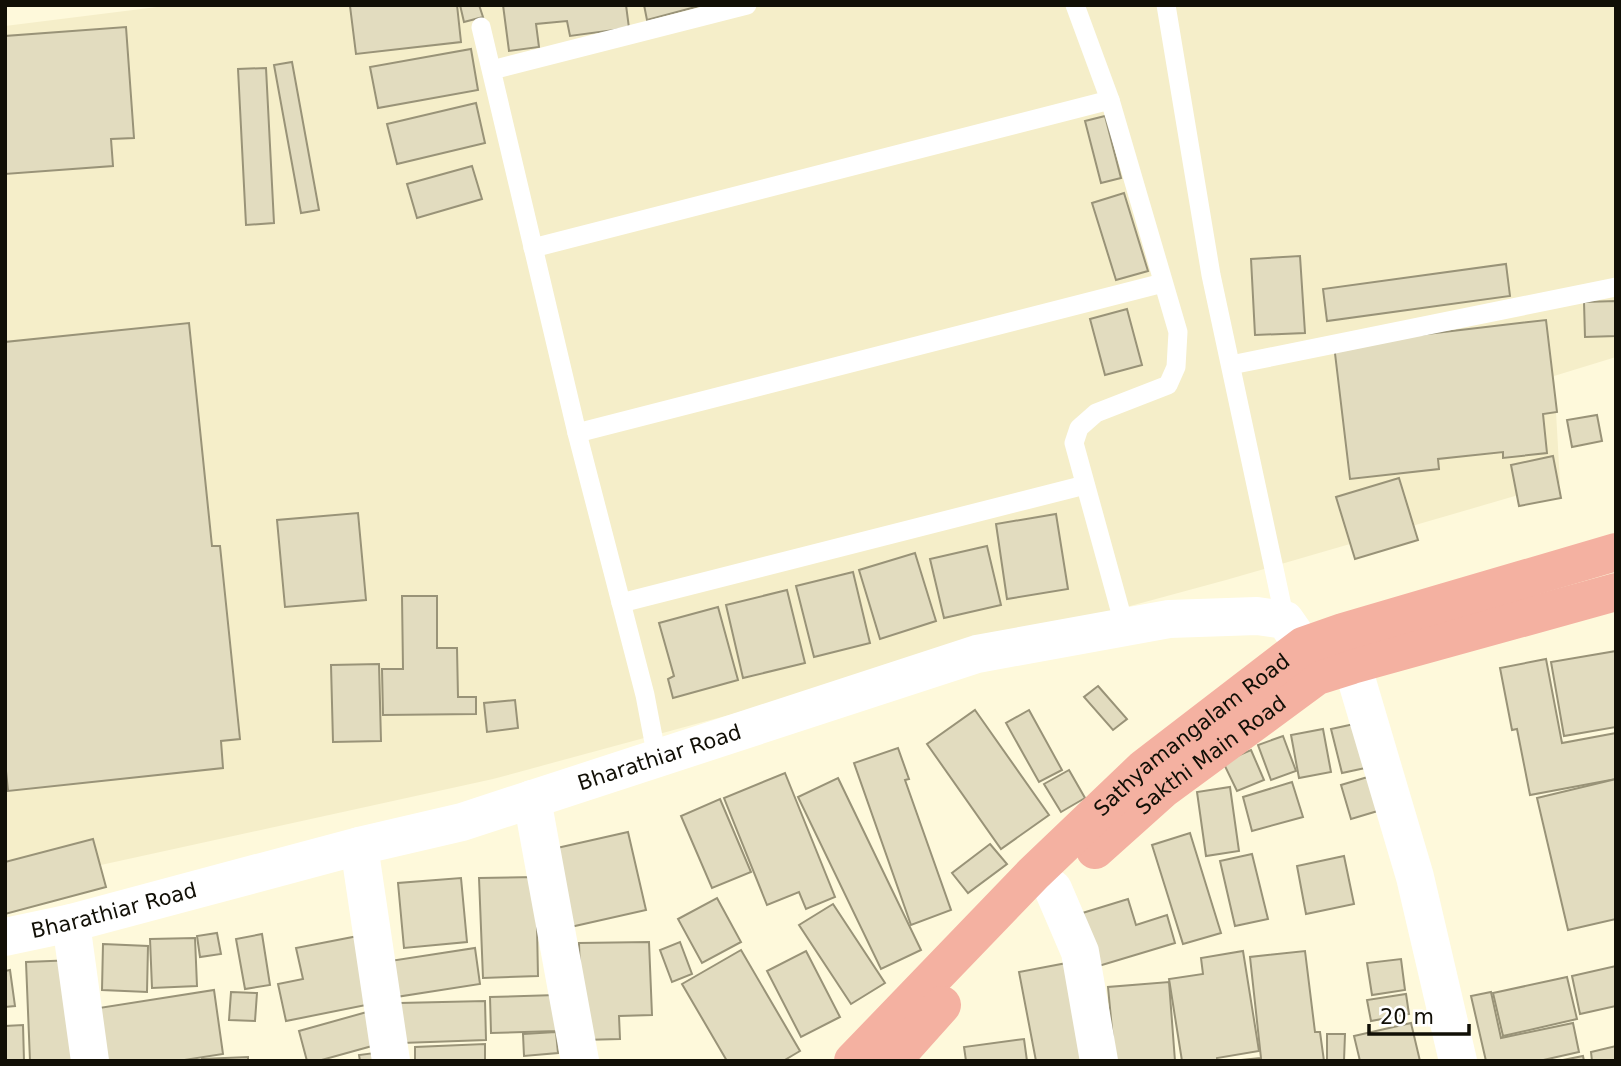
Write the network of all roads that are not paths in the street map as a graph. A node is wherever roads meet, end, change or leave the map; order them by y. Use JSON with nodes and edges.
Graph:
{"nodes":[{"id":1,"x":747,"y":5,"type":"edge"},
{"id":2,"x":1075,"y":5,"type":"edge"},
{"id":3,"x":1166,"y":5,"type":"edge"},
{"id":4,"x":481,"y":27,"type":"dead end"},
{"id":5,"x":492,"y":70,"type":"junction"},
{"id":6,"x":1110,"y":100,"type":"junction"},
{"id":7,"x":533,"y":248,"type":"junction"},
{"id":8,"x":1163,"y":283,"type":"junction"},
{"id":9,"x":1616,"y":287,"type":"edge"},
{"id":10,"x":1231,"y":365,"type":"junction"},
{"id":11,"x":577,"y":433,"type":"junction"},
{"id":12,"x":1086,"y":485,"type":"junction"},
{"id":13,"x":1616,"y":552,"type":"edge"},
{"id":14,"x":1615,"y":598,"type":"edge"},
{"id":15,"x":621,"y":603,"type":"junction"},
{"id":16,"x":1125,"y":628,"type":"junction"},
{"id":17,"x":1301,"y":648,"type":"junction"},
{"id":18,"x":1348,"y":648,"type":"junction"},
{"id":19,"x":657,"y":758,"type":"junction"},
{"id":20,"x":532,"y":799,"type":"junction"},
{"id":21,"x":359,"y":846,"type":"junction"},
{"id":22,"x":1053,"y":888,"type":"junction"},
{"id":23,"x":71,"y":923,"type":"junction"},
{"id":24,"x":5,"y":937,"type":"edge"},
{"id":25,"x":90,"y":1061,"type":"edge"},
{"id":26,"x":391,"y":1061,"type":"edge"},
{"id":27,"x":580,"y":1061,"type":"edge"},
{"id":28,"x":853,"y":1061,"type":"edge"},
{"id":29,"x":892,"y":1061,"type":"edge"},
{"id":30,"x":1099,"y":1061,"type":"edge"},
{"id":31,"x":1458,"y":1061,"type":"edge"}],
"edges":[{"from":1,"to":5,"type":"lane"},
{"from":2,"to":6,"type":"lane"},
{"from":3,"to":10,"type":"lane"},
{"from":4,"to":5,"type":"lane"},
{"from":5,"to":7,"type":"lane"},
{"from":6,"to":7,"type":"lane"},
{"from":6,"to":8,"type":"lane"},
{"from":7,"to":11,"type":"lane"},
{"from":8,"to":11,"type":"lane"},
{"from":8,"to":12,"type":"lane"},
{"from":9,"to":10,"type":"lane"},
{"from":10,"to":17,"type":"lane"},
{"from":11,"to":15,"type":"lane"},
{"from":12,"to":15,"type":"lane"},
{"from":12,"to":16,"type":"lane"},
{"from":13,"to":18,"type":"highway","name":"Sathyamangalam Road"},
{"from":14,"to":18,"type":"highway"},
{"from":15,"to":19,"type":"lane"},
{"from":16,"to":17,"type":"street","name":"Bharathiar Road"},
{"from":16,"to":19,"type":"street","name":"Bharathiar Road"},
{"from":17,"to":18,"type":"highway","name":"Sathyamangalam Road"},
{"from":17,"to":22,"type":"highway","name":"Sakthi Main Road"},
{"from":17,"to":28,"type":"highway","name":"Sathyamangalam Road"},
{"from":18,"to":31,"type":"street"},
{"from":19,"to":20,"type":"street","name":"Bharathiar Road"},
{"from":20,"to":21,"type":"street","name":"Bharathiar Road"},
{"from":20,"to":27,"type":"street"},
{"from":21,"to":23,"type":"street","name":"Bharathiar Road"},
{"from":21,"to":26,"type":"street"},
{"from":22,"to":29,"type":"highway","name":"Sakthi Main Road"},
{"from":22,"to":30,"type":"street"},
{"from":23,"to":24,"type":"street","name":"Bharathiar Road"},
{"from":23,"to":25,"type":"street"}]}
